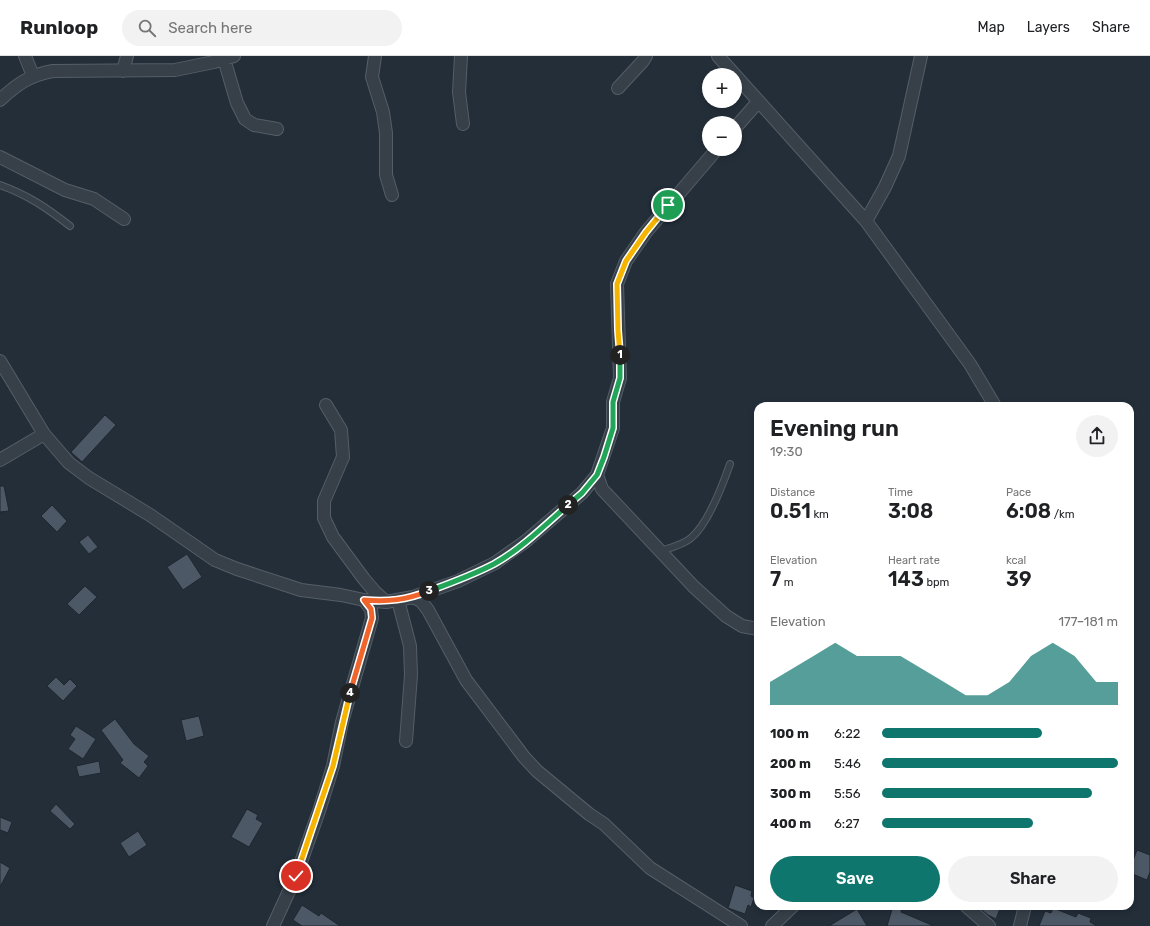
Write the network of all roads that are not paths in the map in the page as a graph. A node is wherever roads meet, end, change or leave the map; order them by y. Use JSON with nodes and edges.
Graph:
{"nodes":[{"id":1,"x":25,"y":56,"type":"edge"},
{"id":2,"x":127,"y":56,"type":"edge"},
{"id":3,"x":375,"y":56,"type":"edge"},
{"id":4,"x":461,"y":56,"type":"edge"},
{"id":5,"x":646,"y":56,"type":"edge"},
{"id":6,"x":718,"y":56,"type":"edge"},
{"id":7,"x":921,"y":56,"type":"edge"},
{"id":8,"x":229,"y":58,"type":"edge"},
{"id":9,"x":729,"y":68,"type":"edge"},
{"id":10,"x":123,"y":71,"type":"junction"},
{"id":11,"x":33,"y":76,"type":"junction"},
{"id":12,"x":742,"y":83,"type":"edge"},
{"id":13,"x":618,"y":88,"type":"dead end"},
{"id":14,"x":0,"y":100,"type":"edge"},
{"id":15,"x":758,"y":102,"type":"junction"},
{"id":16,"x":742,"y":120,"type":"edge"},
{"id":17,"x":462,"y":124,"type":"dead end"},
{"id":18,"x":277,"y":129,"type":"dead end"},
{"id":19,"x":711,"y":156,"type":"edge"},
{"id":20,"x":0,"y":157,"type":"edge"},
{"id":21,"x":0,"y":184,"type":"edge"},
{"id":22,"x":392,"y":194,"type":"dead end"},
{"id":23,"x":124,"y":219,"type":"dead end"},
{"id":24,"x":866,"y":221,"type":"junction"},
{"id":25,"x":70,"y":226,"type":"dead end"},
{"id":26,"x":0,"y":361,"type":"edge"},
{"id":27,"x":993,"y":402,"type":"edge"},
{"id":28,"x":326,"y":405,"type":"dead end"},
{"id":29,"x":44,"y":434,"type":"junction"},
{"id":30,"x":0,"y":460,"type":"edge"},
{"id":31,"x":730,"y":464,"type":"dead end"},
{"id":32,"x":597,"y":475,"type":"junction"},
{"id":33,"x":660,"y":551,"type":"junction"},
{"id":34,"x":413,"y":597,"type":"junction"},
{"id":35,"x":364,"y":600,"type":"junction"},
{"id":36,"x":398,"y":600,"type":"junction"},
{"id":37,"x":386,"y":602,"type":"junction"},
{"id":38,"x":754,"y":628,"type":"edge"},
{"id":39,"x":406,"y":741,"type":"dead end"},
{"id":40,"x":789,"y":910,"type":"edge"},
{"id":41,"x":971,"y":910,"type":"edge"},
{"id":42,"x":1024,"y":910,"type":"edge"},
{"id":43,"x":737,"y":925,"type":"edge"},
{"id":44,"x":273,"y":926,"type":"edge"},
{"id":45,"x":772,"y":926,"type":"edge"},
{"id":46,"x":989,"y":926,"type":"edge"},
{"id":47,"x":1020,"y":926,"type":"edge"}],
"edges":[{"from":1,"to":11,"type":"street"},
{"from":2,"to":10,"type":"street"},
{"from":3,"to":22,"type":"street"},
{"from":4,"to":17,"type":"street"},
{"from":5,"to":13,"type":"street"},
{"from":6,"to":9,"type":"street"},
{"from":7,"to":24,"type":"street"},
{"from":8,"to":10,"type":"street"},
{"from":8,"to":18,"type":"street"},
{"from":10,"to":11,"type":"street"},
{"from":11,"to":14,"type":"street"},
{"from":12,"to":15,"type":"street"},
{"from":15,"to":16,"type":"street"},
{"from":15,"to":24,"type":"street"},
{"from":19,"to":32,"type":"street"},
{"from":20,"to":23,"type":"street"},
{"from":21,"to":25,"type":"lane"},
{"from":24,"to":27,"type":"street"},
{"from":26,"to":29,"type":"street"},
{"from":28,"to":37,"type":"street"},
{"from":29,"to":30,"type":"street"},
{"from":29,"to":35,"type":"street"},
{"from":31,"to":33,"type":"lane"},
{"from":32,"to":33,"type":"street"},
{"from":32,"to":34,"type":"street"},
{"from":33,"to":38,"type":"street"},
{"from":34,"to":36,"type":"street"},
{"from":34,"to":43,"type":"street"},
{"from":35,"to":37,"type":"street"},
{"from":35,"to":44,"type":"street"},
{"from":36,"to":37,"type":"street"},
{"from":36,"to":39,"type":"street"},
{"from":40,"to":45,"type":"street"},
{"from":41,"to":46,"type":"street"},
{"from":42,"to":47,"type":"street"}]}
